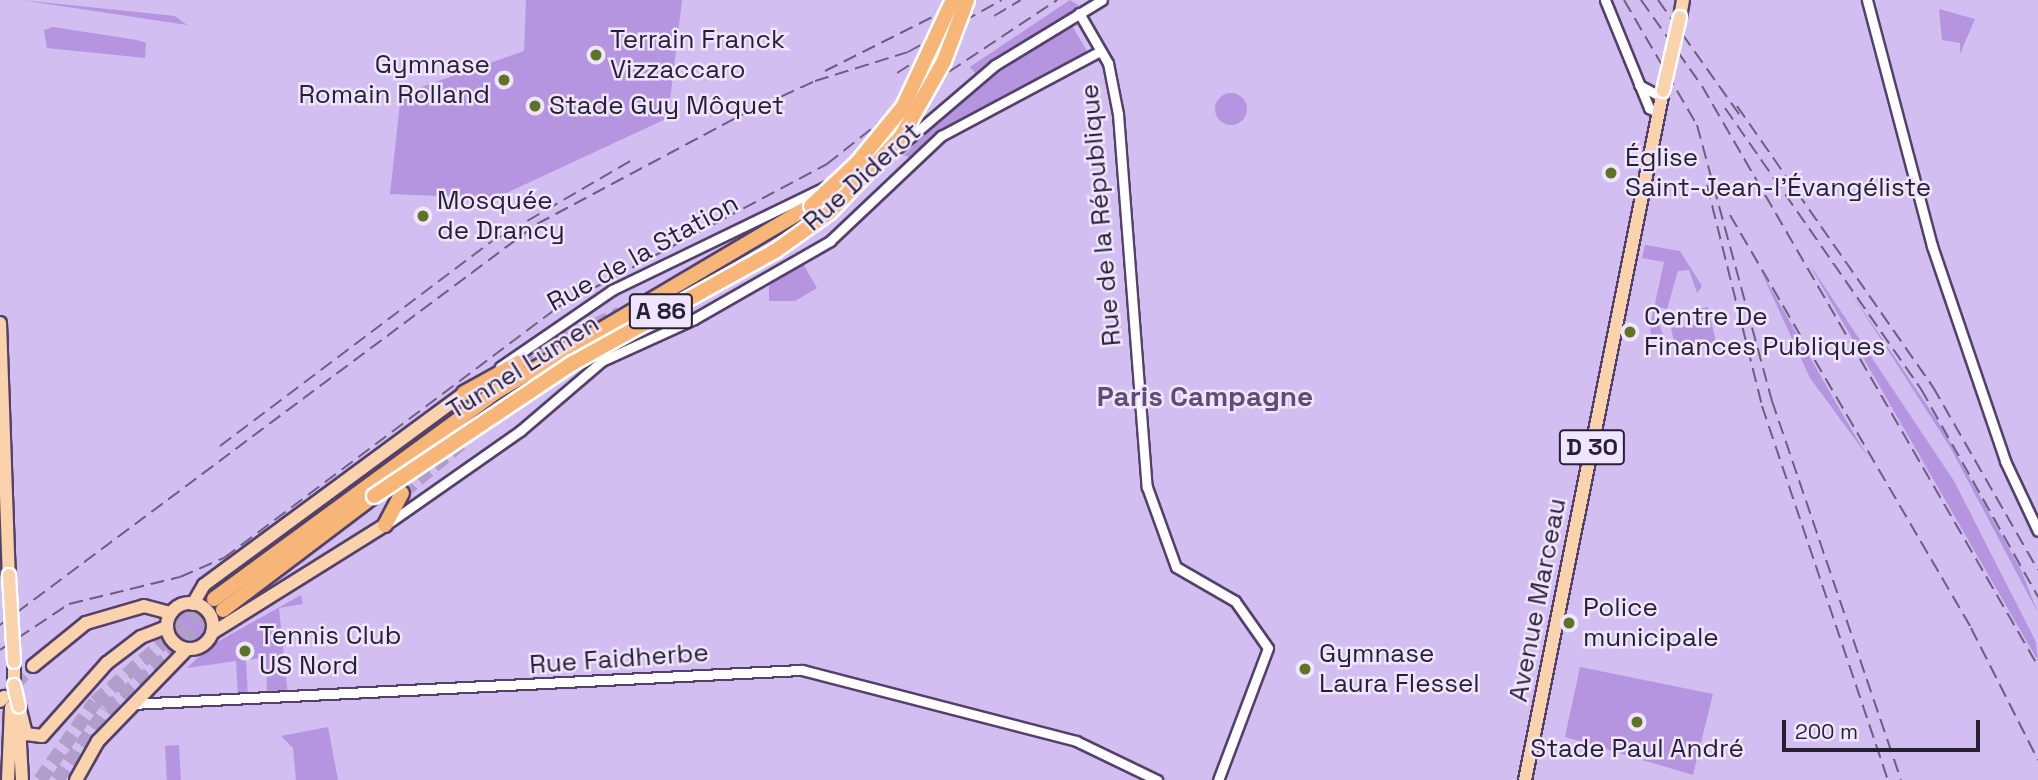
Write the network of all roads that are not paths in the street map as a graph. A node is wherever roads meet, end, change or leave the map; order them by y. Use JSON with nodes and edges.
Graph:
{"nodes":[{"id":1,"x":953,"y":0,"type":"edge"},
{"id":2,"x":967,"y":0,"type":"edge"},
{"id":3,"x":1102,"y":0,"type":"edge"},
{"id":4,"x":1605,"y":0,"type":"edge"},
{"id":5,"x":1683,"y":0,"type":"edge"},
{"id":6,"x":1867,"y":0,"type":"edge"},
{"id":7,"x":1079,"y":13,"type":"junction"},
{"id":8,"x":1100,"y":51,"type":"junction"},
{"id":9,"x":1638,"y":84,"type":"junction"},
{"id":10,"x":1663,"y":94,"type":"junction"},
{"id":11,"x":1659,"y":113,"type":"junction"},
{"id":12,"x":0,"y":323,"type":"edge"},
{"id":13,"x":520,"y":362,"type":"tunnel mouth"},
{"id":14,"x":464,"y":393,"type":"junction"},
{"id":15,"x":402,"y":493,"type":"tunnel mouth"},
{"id":16,"x":387,"y":519,"type":"junction"},
{"id":17,"x":2038,"y":531,"type":"edge"},
{"id":18,"x":193,"y":604,"type":"junction"},
{"id":19,"x":171,"y":613,"type":"junction"},
{"id":20,"x":220,"y":613,"type":"junction"},
{"id":21,"x":167,"y":627,"type":"junction"},
{"id":22,"x":187,"y":649,"type":"junction"},
{"id":23,"x":33,"y":666,"type":"tunnel mouth"},
{"id":24,"x":147,"y":690,"type":"junction"},
{"id":25,"x":9,"y":703,"type":"edge"},
{"id":26,"x":131,"y":704,"type":"junction"},
{"id":27,"x":156,"y":708,"type":"junction"},
{"id":28,"x":8,"y":780,"type":"edge"},
{"id":29,"x":22,"y":780,"type":"edge"},
{"id":30,"x":76,"y":780,"type":"edge"},
{"id":31,"x":1157,"y":780,"type":"edge"},
{"id":32,"x":1218,"y":780,"type":"edge"},
{"id":33,"x":1525,"y":780,"type":"edge"}],
"edges":[{"from":1,"to":20,"type":"highway","name":"Tunnel Lumen","number":"A 86","bridge":true},
{"from":2,"to":20,"type":"highway","name":"Tunnel Lumen","number":"A 86","bridge":true},
{"from":3,"to":7,"type":"street","name":"Rue de la Station"},
{"from":4,"to":9,"type":"street"},
{"from":5,"to":10,"type":"main road","name":"Avenue Marceau","number":"D 30","bridge":true},
{"from":6,"to":17,"type":"street"},
{"from":7,"to":8,"type":"street","name":"Rue de la République"},
{"from":7,"to":14,"type":"street","name":"Rue de la Station"},
{"from":8,"to":16,"type":"street","name":"Rue Diderot"},
{"from":8,"to":32,"type":"street","name":"Rue de la République"},
{"from":9,"to":10,"type":"street"},
{"from":9,"to":11,"type":"street"},
{"from":10,"to":11,"type":"main road","name":"Avenue Marceau","number":"D 30"},
{"from":11,"to":33,"type":"main road","name":"Avenue Marceau","number":"D 30"},
{"from":12,"to":25,"type":"main road","bridge":true},
{"from":13,"to":14,"type":"highway"},
{"from":14,"to":18,"type":"main road","name":"Rue de la Station"},
{"from":15,"to":16,"type":"highway"},
{"from":16,"to":20,"type":"main road","name":"Rue Diderot"},
{"from":18,"to":19,"type":"main road"},
{"from":18,"to":20,"type":"main road"},
{"from":19,"to":21,"type":"main road"},
{"from":19,"to":23,"type":"main road"},
{"from":20,"to":22,"type":"main road","name":"Rue Diderot"},
{"from":21,"to":22,"type":"main road"},
{"from":21,"to":25,"type":"main road"},
{"from":22,"to":24,"type":"main road"},
{"from":24,"to":26,"type":"main road"},
{"from":24,"to":27,"type":"street"},
{"from":25,"to":28,"type":"main road"},
{"from":25,"to":29,"type":"main road"},
{"from":26,"to":27,"type":"street"},
{"from":26,"to":30,"type":"main road"},
{"from":27,"to":31,"type":"street","name":"Rue Faidherbe"}]}
